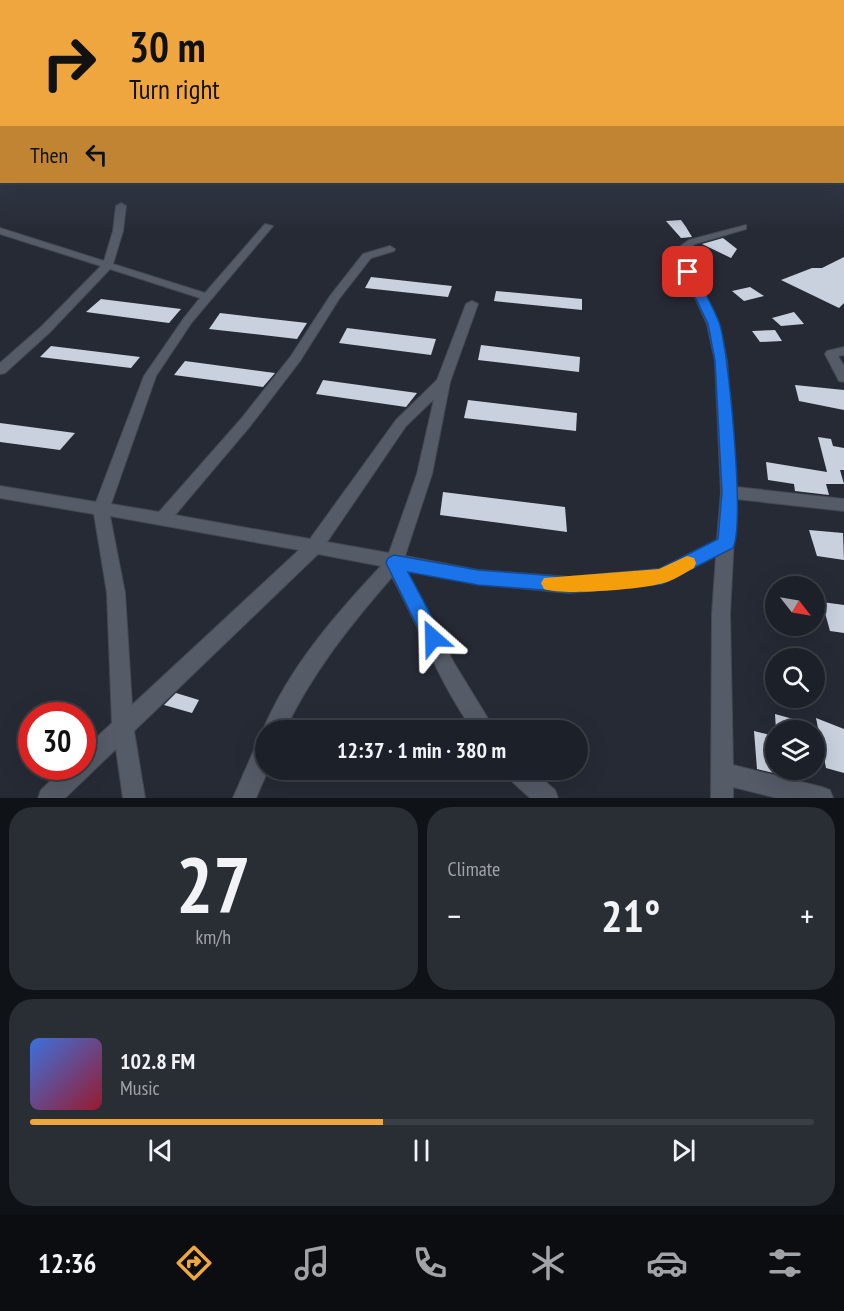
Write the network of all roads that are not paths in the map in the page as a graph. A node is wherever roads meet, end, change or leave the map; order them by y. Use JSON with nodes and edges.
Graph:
{"nodes":[{"id":1,"x":121,"y":206,"type":"dead end"},
{"id":2,"x":268,"y":226,"type":"dead end"},
{"id":3,"x":743,"y":226,"type":"dead end"},
{"id":4,"x":0,"y":231,"type":"edge"},
{"id":5,"x":390,"y":249,"type":"dead end"},
{"id":6,"x":107,"y":266,"type":"junction"},
{"id":7,"x":207,"y":297,"type":"junction"},
{"id":8,"x":472,"y":304,"type":"dead end"},
{"id":9,"x":844,"y":351,"type":"edge"},
{"id":10,"x":0,"y":370,"type":"edge"},
{"id":11,"x":844,"y":378,"type":"edge"},
{"id":12,"x":443,"y":382,"type":"junction"},
{"id":13,"x":0,"y":492,"type":"edge"},
{"id":14,"x":729,"y":492,"type":"junction"},
{"id":15,"x":844,"y":505,"type":"edge"},
{"id":16,"x":101,"y":509,"type":"junction"},
{"id":17,"x":162,"y":519,"type":"junction"},
{"id":18,"x":727,"y":543,"type":"junction"},
{"id":19,"x":314,"y":547,"type":"junction"},
{"id":20,"x":394,"y":563,"type":"junction"},
{"id":21,"x":278,"y":720,"type":"edge"},
{"id":22,"x":478,"y":720,"type":"edge"},
{"id":23,"x":123,"y":726,"type":"junction"},
{"id":24,"x":96,"y":752,"type":"edge"},
{"id":25,"x":722,"y":773,"type":"junction"},
{"id":26,"x":255,"y":774,"type":"edge"},
{"id":27,"x":68,"y":780,"type":"edge"},
{"id":28,"x":527,"y":780,"type":"edge"},
{"id":29,"x":49,"y":798,"type":"edge"},
{"id":30,"x":134,"y":798,"type":"edge"},
{"id":31,"x":244,"y":798,"type":"edge"},
{"id":32,"x":547,"y":798,"type":"edge"},
{"id":33,"x":722,"y":798,"type":"edge"},
{"id":34,"x":822,"y":798,"type":"edge"}],
"edges":[{"from":1,"to":6,"type":"street"},
{"from":2,"to":7,"type":"street"},
{"from":3,"to":14,"type":"street"},
{"from":4,"to":6,"type":"street"},
{"from":5,"to":17,"type":"street"},
{"from":6,"to":7,"type":"street"},
{"from":6,"to":10,"type":"street"},
{"from":7,"to":16,"type":"street"},
{"from":8,"to":12,"type":"street"},
{"from":9,"to":11,"type":"street"},
{"from":12,"to":19,"type":"street"},
{"from":12,"to":20,"type":"street"},
{"from":13,"to":16,"type":"street"},
{"from":14,"to":15,"type":"street"},
{"from":14,"to":18,"type":"street"},
{"from":16,"to":17,"type":"street"},
{"from":16,"to":23,"type":"street"},
{"from":17,"to":19,"type":"street"},
{"from":18,"to":20,"type":"street"},
{"from":18,"to":25,"type":"street"},
{"from":19,"to":20,"type":"street"},
{"from":19,"to":23,"type":"street"},
{"from":20,"to":21,"type":"street"},
{"from":20,"to":22,"type":"street"},
{"from":23,"to":24,"type":"street"},
{"from":23,"to":30,"type":"street"},
{"from":25,"to":33,"type":"street"},
{"from":25,"to":34,"type":"street"},
{"from":26,"to":31,"type":"street"},
{"from":27,"to":29,"type":"street"},
{"from":28,"to":32,"type":"street"}]}
